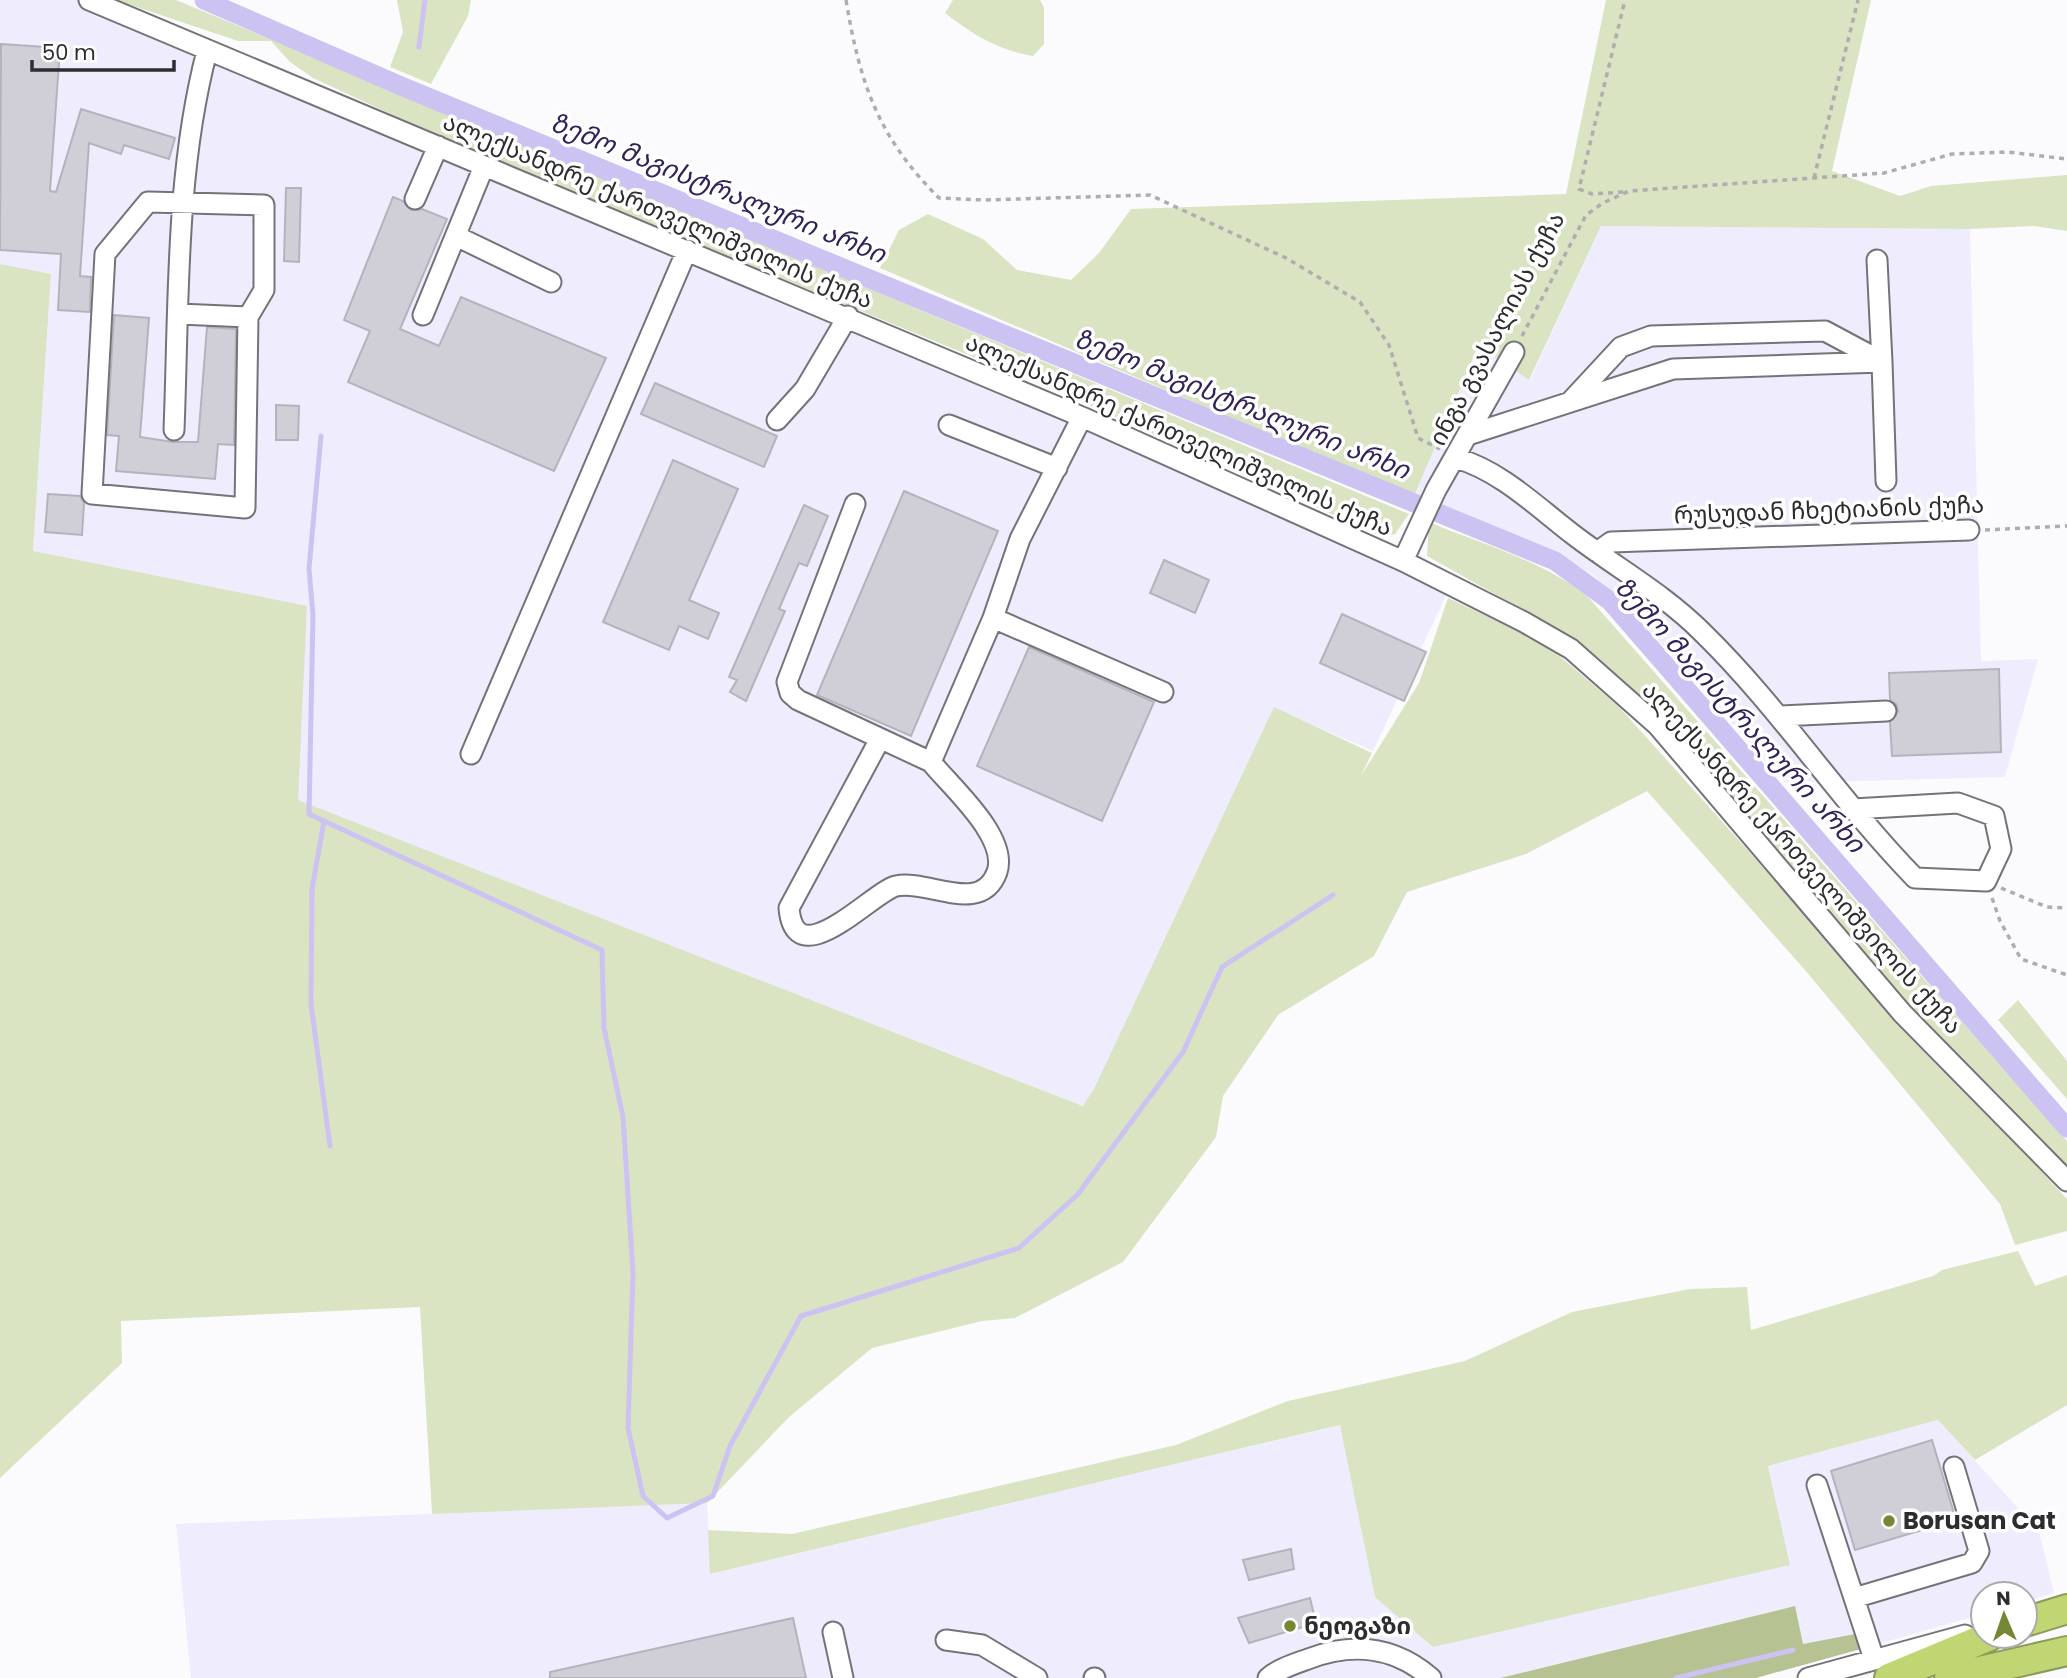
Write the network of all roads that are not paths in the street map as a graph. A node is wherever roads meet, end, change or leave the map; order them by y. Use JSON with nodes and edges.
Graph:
{"nodes":[{"id":1,"x":89,"y":0,"type":"edge"},
{"id":2,"x":206,"y":51,"type":"junction"},
{"id":3,"x":438,"y":146,"type":"junction"},
{"id":4,"x":484,"y":166,"type":"junction"},
{"id":5,"x":415,"y":199,"type":"dead end"},
{"id":6,"x":184,"y":203,"type":"junction"},
{"id":7,"x":456,"y":236,"type":"junction"},
{"id":8,"x":687,"y":250,"type":"junction"},
{"id":9,"x":1877,"y":260,"type":"dead end"},
{"id":10,"x":551,"y":282,"type":"dead end"},
{"id":11,"x":179,"y":314,"type":"junction"},
{"id":12,"x":423,"y":315,"type":"dead end"},
{"id":13,"x":848,"y":316,"type":"junction"},
{"id":14,"x":248,"y":317,"type":"junction"},
{"id":15,"x":1514,"y":352,"type":"road end"},
{"id":16,"x":1882,"y":362,"type":"junction"},
{"id":17,"x":1570,"y":402,"type":"junction"},
{"id":18,"x":1082,"y":417,"type":"junction"},
{"id":19,"x":777,"y":420,"type":"dead end"},
{"id":20,"x":949,"y":425,"type":"dead end"},
{"id":21,"x":174,"y":430,"type":"dead end"},
{"id":22,"x":1468,"y":435,"type":"junction"},
{"id":23,"x":1456,"y":458,"type":"junction"},
{"id":24,"x":1057,"y":468,"type":"junction"},
{"id":25,"x":1886,"y":481,"type":"dead end"},
{"id":26,"x":856,"y":504,"type":"dead end"},
{"id":27,"x":1969,"y":530,"type":"road end"},
{"id":28,"x":1597,"y":552,"type":"junction"},
{"id":29,"x":1403,"y":561,"type":"junction"},
{"id":30,"x":993,"y":618,"type":"junction"},
{"id":31,"x":1163,"y":691,"type":"dead end"},
{"id":32,"x":1886,"y":711,"type":"dead end"},
{"id":33,"x":1781,"y":716,"type":"junction"},
{"id":34,"x":880,"y":739,"type":"junction"},
{"id":35,"x":471,"y":754,"type":"dead end"},
{"id":36,"x":931,"y":762,"type":"junction"},
{"id":37,"x":1853,"y":809,"type":"junction"},
{"id":38,"x":2067,"y":1181,"type":"edge"},
{"id":39,"x":1954,"y":1467,"type":"dead end"},
{"id":40,"x":1816,"y":1485,"type":"dead end"},
{"id":41,"x":1854,"y":1598,"type":"junction"},
{"id":42,"x":2067,"y":1609,"type":"edge"},
{"id":43,"x":2039,"y":1616,"type":"edge"},
{"id":44,"x":833,"y":1632,"type":"dead end"},
{"id":45,"x":1969,"y":1635,"type":"edge"},
{"id":46,"x":946,"y":1640,"type":"dead end"},
{"id":47,"x":1969,"y":1642,"type":"edge"},
{"id":48,"x":2067,"y":1651,"type":"edge"},
{"id":49,"x":1882,"y":1668,"type":"edge"},
{"id":50,"x":843,"y":1678,"type":"edge"},
{"id":51,"x":1037,"y":1678,"type":"edge"},
{"id":52,"x":1268,"y":1678,"type":"edge"},
{"id":53,"x":1431,"y":1678,"type":"edge"},
{"id":54,"x":1808,"y":1678,"type":"edge"},
{"id":55,"x":1948,"y":1678,"type":"edge"}],
"edges":[{"from":1,"to":2,"type":"street","name":"ალექსანდრე ქართველიშვილის ქუჩა"},
{"from":2,"to":3,"type":"street","name":"ალექსანდრე ქართველიშვილის ქუჩა"},
{"from":2,"to":6,"type":"street"},
{"from":3,"to":4,"type":"street","name":"ალექსანდრე ქართველიშვილის ქუჩა"},
{"from":3,"to":5,"type":"street"},
{"from":4,"to":7,"type":"street"},
{"from":4,"to":8,"type":"street","name":"ალექსანდრე ქართველიშვილის ქუჩა"},
{"from":6,"to":11,"type":"street"},
{"from":6,"to":14,"type":"street"},
{"from":6,"to":14,"type":"street"},
{"from":7,"to":10,"type":"street"},
{"from":7,"to":12,"type":"street"},
{"from":8,"to":13,"type":"street","name":"ალექსანდრე ქართველიშვილის ქუჩა"},
{"from":8,"to":35,"type":"street"},
{"from":9,"to":16,"type":"street"},
{"from":11,"to":14,"type":"street"},
{"from":11,"to":21,"type":"street"},
{"from":13,"to":18,"type":"street","name":"ალექსანდრე ქართველიშვილის ქუჩა"},
{"from":13,"to":19,"type":"street"},
{"from":15,"to":22,"type":"street","name":"ინგა გვასალიას ქუჩა"},
{"from":16,"to":17,"type":"street"},
{"from":16,"to":17,"type":"street"},
{"from":16,"to":25,"type":"street"},
{"from":17,"to":22,"type":"street"},
{"from":18,"to":24,"type":"street"},
{"from":18,"to":29,"type":"street","name":"ალექსანდრე ქართველიშვილის ქუჩა"},
{"from":20,"to":24,"type":"street"},
{"from":22,"to":23,"type":"street","name":"ინგა გვასალიას ქუჩა"},
{"from":23,"to":28,"type":"street"},
{"from":23,"to":29,"type":"street","name":"ინგა გვასალიას ქუჩა"},
{"from":24,"to":30,"type":"street"},
{"from":26,"to":34,"type":"street"},
{"from":27,"to":28,"type":"street","name":"რუსუდან ჩხეტიანის ქუჩა"},
{"from":28,"to":33,"type":"street"},
{"from":29,"to":38,"type":"street","name":"ალექსანდრე ქართველიშვილის ქუჩა"},
{"from":30,"to":31,"type":"street"},
{"from":30,"to":36,"type":"street"},
{"from":32,"to":33,"type":"street"},
{"from":33,"to":37,"type":"street"},
{"from":34,"to":36,"type":"street"},
{"from":34,"to":36,"type":"street"},
{"from":37,"to":37,"type":"street"},
{"from":39,"to":41,"type":"street"},
{"from":40,"to":41,"type":"street"},
{"from":41,"to":49,"type":"street"},
{"from":42,"to":43,"type":"highway"},
{"from":44,"to":50,"type":"street"},
{"from":45,"to":49,"type":"street"},
{"from":46,"to":51,"type":"street"},
{"from":47,"to":49,"type":"highway"},
{"from":48,"to":55,"type":"highway"},
{"from":49,"to":54,"type":"street"},
{"from":52,"to":53,"type":"street"}]}
